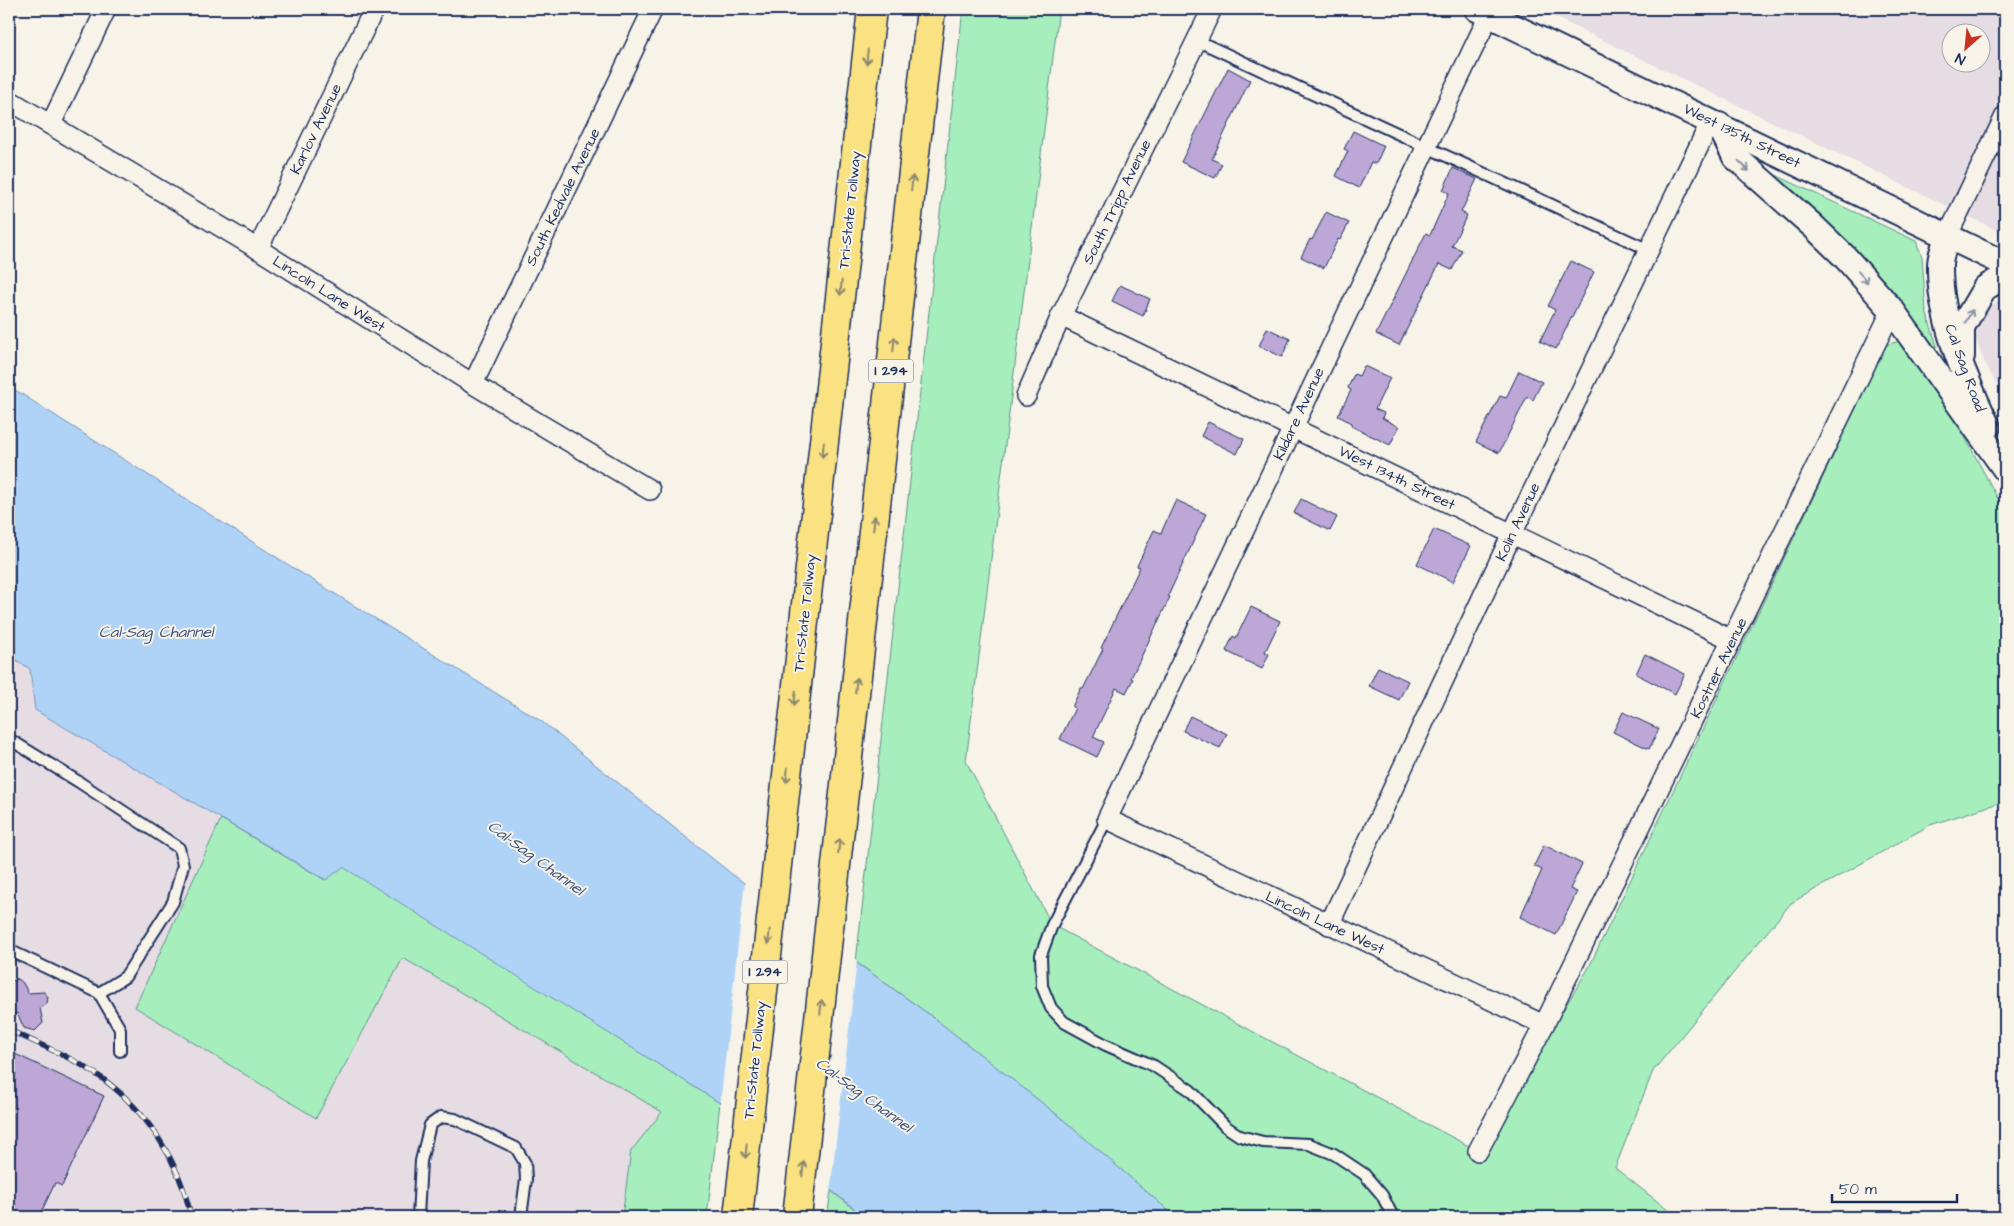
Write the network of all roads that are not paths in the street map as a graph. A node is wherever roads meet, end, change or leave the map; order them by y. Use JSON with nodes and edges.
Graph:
{"nodes":[{"id":1,"x":106,"y":9,"type":"edge"},
{"id":2,"x":374,"y":9,"type":"edge"},
{"id":3,"x":653,"y":9,"type":"edge"},
{"id":4,"x":872,"y":9,"type":"edge"},
{"id":5,"x":931,"y":9,"type":"edge"},
{"id":6,"x":1212,"y":9,"type":"edge"},
{"id":7,"x":1486,"y":11,"type":"edge"},
{"id":8,"x":1196,"y":40,"type":"junction"},
{"id":9,"x":9,"y":100,"type":"edge"},
{"id":10,"x":2005,"y":116,"type":"edge"},
{"id":11,"x":1715,"y":123,"type":"junction"},
{"id":12,"x":51,"y":124,"type":"junction"},
{"id":13,"x":1426,"y":147,"type":"junction"},
{"id":14,"x":1948,"y":235,"type":"junction"},
{"id":15,"x":258,"y":249,"type":"junction"},
{"id":16,"x":1649,"y":250,"type":"junction"},
{"id":17,"x":2005,"y":264,"type":"edge"},
{"id":18,"x":2005,"y":276,"type":"edge"},
{"id":19,"x":1892,"y":310,"type":"junction"},
{"id":20,"x":1062,"y":316,"type":"junction"},
{"id":21,"x":1962,"y":362,"type":"junction"},
{"id":22,"x":473,"y":384,"type":"junction"},
{"id":23,"x":1026,"y":396,"type":"dead end"},
{"id":24,"x":1293,"y":427,"type":"junction"},
{"id":25,"x":2005,"y":469,"type":"edge"},
{"id":26,"x":650,"y":490,"type":"dead end"},
{"id":27,"x":1512,"y":534,"type":"junction"},
{"id":28,"x":1732,"y":640,"type":"junction"},
{"id":29,"x":9,"y":739,"type":"edge"},
{"id":30,"x":1107,"y":819,"type":"junction"},
{"id":31,"x":1329,"y":925,"type":"junction"},
{"id":32,"x":9,"y":950,"type":"edge"},
{"id":33,"x":99,"y":993,"type":"junction"},
{"id":34,"x":1544,"y":1025,"type":"junction"},
{"id":35,"x":120,"y":1050,"type":"dead end"},
{"id":36,"x":1478,"y":1151,"type":"dead end"},
{"id":37,"x":418,"y":1217,"type":"edge"},
{"id":38,"x":521,"y":1217,"type":"edge"},
{"id":39,"x":738,"y":1217,"type":"edge"},
{"id":40,"x":798,"y":1217,"type":"edge"},
{"id":41,"x":1393,"y":1217,"type":"edge"}],
"edges":[{"from":1,"to":12,"type":"street"},
{"from":2,"to":15,"type":"street","name":"Karlov Avenue"},
{"from":3,"to":22,"type":"street","name":"South Kedvale Avenue"},
{"from":4,"to":39,"type":"highway","name":"Tri-State Tollway","number":"I 294","one_way":true},
{"from":40,"to":5,"type":"highway","number":"I 294","one_way":true},
{"from":6,"to":8,"type":"street","name":"South Tripp Avenue"},
{"from":7,"to":11,"type":"street","name":"West 135th Street"},
{"from":7,"to":13,"type":"street","name":"Kildare Avenue"},
{"from":8,"to":13,"type":"lane"},
{"from":8,"to":20,"type":"street","name":"South Tripp Avenue"},
{"from":9,"to":12,"type":"street","name":"Lincoln Lane West"},
{"from":10,"to":14,"type":"street"},
{"from":11,"to":14,"type":"street","name":"West 135th Street"},
{"from":11,"to":16,"type":"street","name":"Kolin Avenue"},
{"from":11,"to":19,"type":"street","one_way":true},
{"from":12,"to":15,"type":"street","name":"Lincoln Lane West"},
{"from":13,"to":16,"type":"lane"},
{"from":13,"to":24,"type":"street","name":"Kildare Avenue"},
{"from":14,"to":17,"type":"street","name":"West 135th Street"},
{"from":14,"to":21,"type":"street","name":"Cal Sag Road"},
{"from":15,"to":22,"type":"street","name":"Lincoln Lane West"},
{"from":16,"to":27,"type":"street","name":"Kolin Avenue"},
{"from":21,"to":18,"type":"street","one_way":true},
{"from":19,"to":25,"type":"street"},
{"from":19,"to":28,"type":"street","name":"Kostner Avenue"},
{"from":20,"to":23,"type":"street","name":"South Tripp Avenue"},
{"from":20,"to":24,"type":"street","name":"West 134th Street"},
{"from":21,"to":25,"type":"street","name":"Cal Sag Road"},
{"from":22,"to":26,"type":"street","name":"Lincoln Lane West"},
{"from":24,"to":27,"type":"street","name":"West 134th Street"},
{"from":24,"to":30,"type":"street","name":"Kildare Avenue"},
{"from":27,"to":28,"type":"street","name":"West 134th Street"},
{"from":27,"to":31,"type":"street","name":"Kolin Avenue"},
{"from":28,"to":34,"type":"street","name":"Kostner Avenue"},
{"from":29,"to":33,"type":"lane"},
{"from":30,"to":31,"type":"street","name":"Lincoln Lane West"},
{"from":30,"to":41,"type":"lane"},
{"from":31,"to":34,"type":"street","name":"Lincoln Lane West"},
{"from":32,"to":33,"type":"lane"},
{"from":33,"to":35,"type":"lane"},
{"from":34,"to":36,"type":"street","name":"Kostner Avenue"},
{"from":37,"to":38,"type":"lane"}]}
